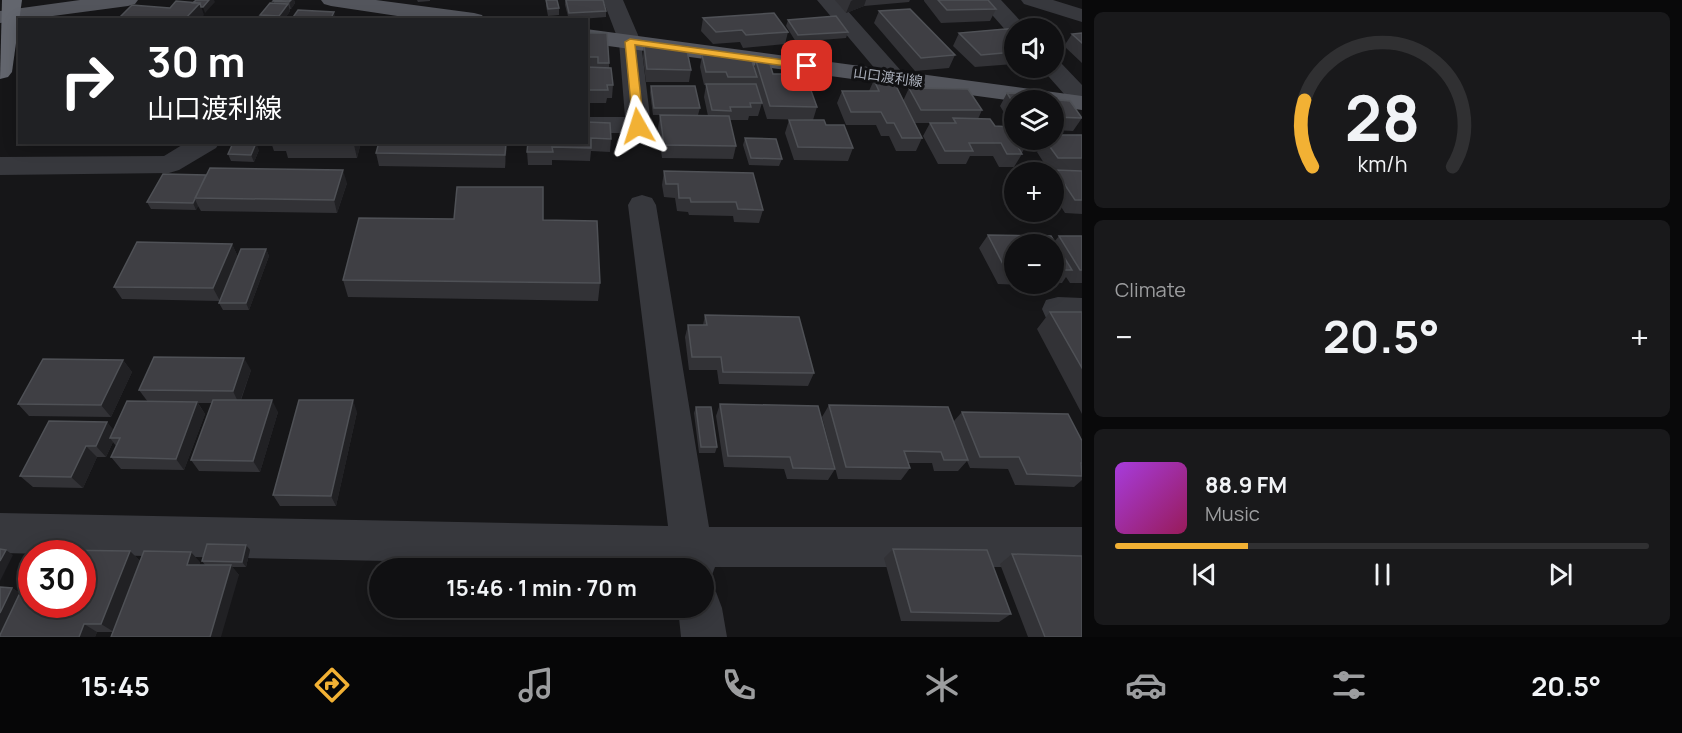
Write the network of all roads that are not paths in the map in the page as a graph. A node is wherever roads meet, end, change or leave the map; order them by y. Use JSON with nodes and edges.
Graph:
{"nodes":[{"id":1,"x":128,"y":0,"type":"edge"},
{"id":2,"x":331,"y":0,"type":"edge"},
{"id":3,"x":613,"y":0,"type":"edge"},
{"id":4,"x":827,"y":0,"type":"edge"},
{"id":5,"x":989,"y":0,"type":"edge"},
{"id":6,"x":1031,"y":0,"type":"edge"},
{"id":7,"x":7,"y":11,"type":"edge"},
{"id":8,"x":1082,"y":16,"type":"edge"},
{"id":9,"x":460,"y":18,"type":"edge"},
{"id":10,"x":1006,"y":18,"type":"edge"},
{"id":11,"x":588,"y":36,"type":"edge"},
{"id":12,"x":630,"y":42,"type":"junction"},
{"id":13,"x":0,"y":72,"type":"edge"},
{"id":14,"x":895,"y":78,"type":"junction"},
{"id":15,"x":1062,"y":78,"type":"edge"},
{"id":16,"x":1082,"y":101,"type":"edge"},
{"id":17,"x":588,"y":125,"type":"edge"},
{"id":18,"x":204,"y":144,"type":"edge"},
{"id":19,"x":0,"y":166,"type":"edge"},
{"id":20,"x":642,"y":205,"type":"dead end"},
{"id":21,"x":0,"y":533,"type":"edge"},
{"id":22,"x":1082,"y":547,"type":"edge"},
{"id":23,"x":693,"y":558,"type":"edge"},
{"id":24,"x":701,"y":618,"type":"edge"},
{"id":25,"x":704,"y":637,"type":"edge"}],
"edges":[{"from":1,"to":7,"type":"main road"},
{"from":2,"to":9,"type":"main road"},
{"from":3,"to":12,"type":"street"},
{"from":4,"to":14,"type":"street"},
{"from":5,"to":10,"type":"street"},
{"from":6,"to":8,"type":"street"},
{"from":7,"to":13,"type":"highway"},
{"from":11,"to":12,"type":"main road","name":"山口渡利線"},
{"from":12,"to":14,"type":"main road","name":"山口渡利線"},
{"from":12,"to":17,"type":"street"},
{"from":14,"to":16,"type":"main road","name":"山口渡利線"},
{"from":15,"to":16,"type":"street"},
{"from":18,"to":19,"type":"street"},
{"from":20,"to":23,"type":"street"},
{"from":21,"to":23,"type":"street"},
{"from":22,"to":23,"type":"street"},
{"from":24,"to":25,"type":"street"}]}
